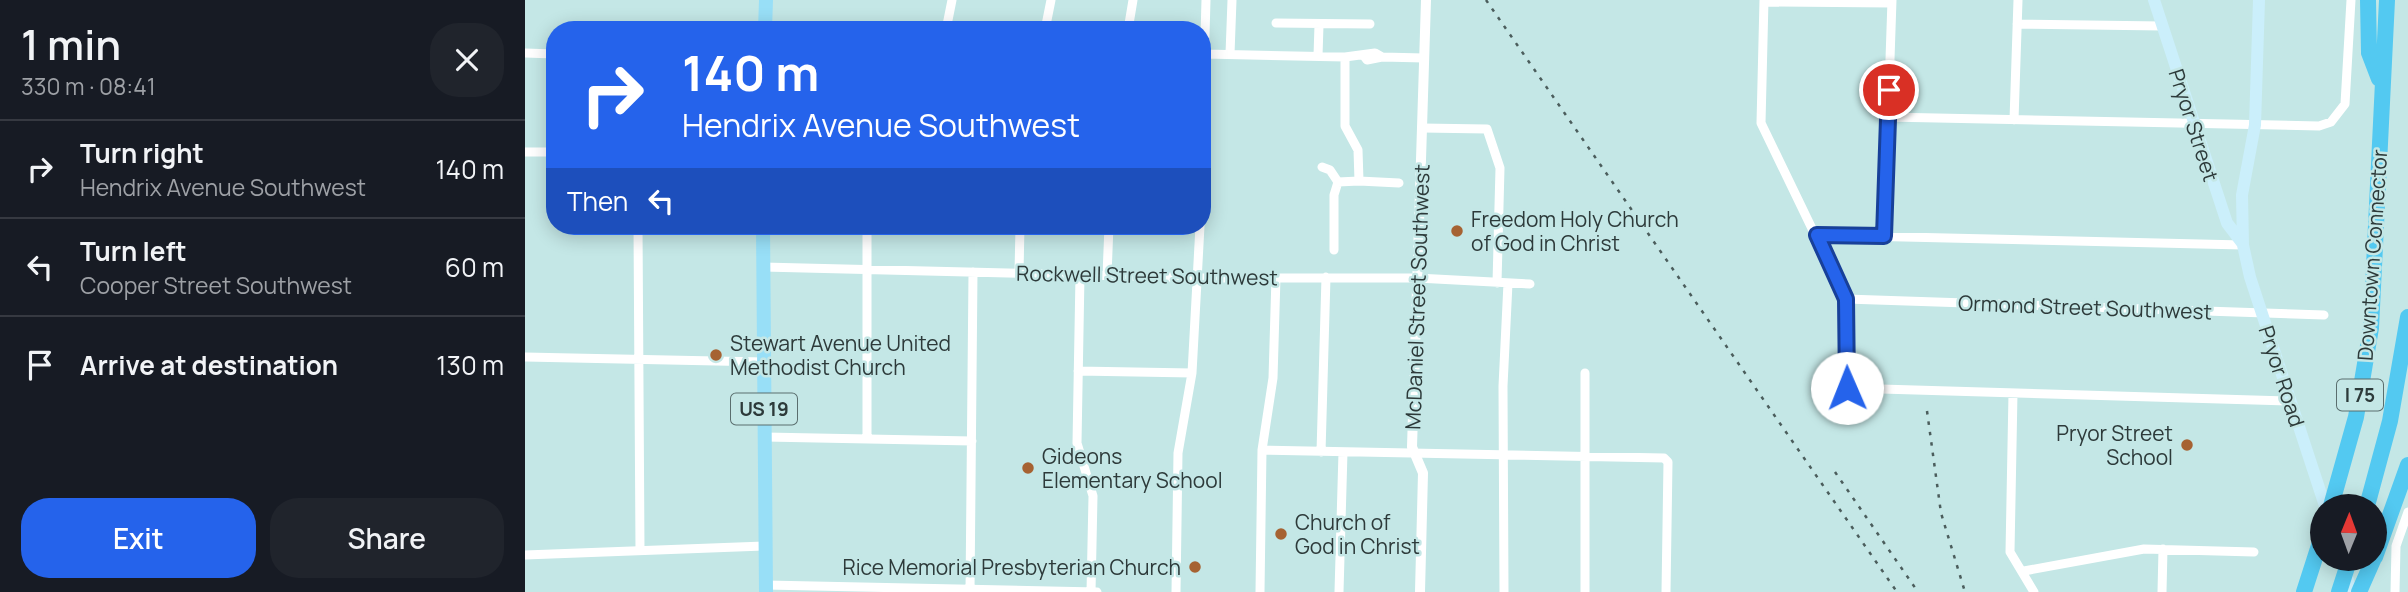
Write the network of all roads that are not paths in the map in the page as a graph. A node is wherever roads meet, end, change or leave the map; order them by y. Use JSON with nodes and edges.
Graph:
{"nodes":[{"id":1,"x":766,"y":0,"type":"edge"},
{"id":2,"x":952,"y":0,"type":"edge"},
{"id":3,"x":1051,"y":0,"type":"edge"},
{"id":4,"x":1133,"y":0,"type":"edge"},
{"id":5,"x":1206,"y":0,"type":"edge"},
{"id":6,"x":1232,"y":0,"type":"edge"},
{"id":7,"x":1426,"y":0,"type":"edge"},
{"id":8,"x":2018,"y":0,"type":"edge"},
{"id":9,"x":2154,"y":0,"type":"edge"},
{"id":10,"x":2259,"y":0,"type":"edge"},
{"id":11,"x":2351,"y":0,"type":"edge"},
{"id":12,"x":2368,"y":0,"type":"edge"},
{"id":13,"x":2387,"y":0,"type":"edge"},
{"id":14,"x":1764,"y":1,"type":"edge"},
{"id":15,"x":1891,"y":1,"type":"edge"},
{"id":16,"x":765,"y":21,"type":"edge"},
{"id":17,"x":948,"y":21,"type":"edge"},
{"id":18,"x":1047,"y":21,"type":"edge"},
{"id":19,"x":1130,"y":21,"type":"edge"},
{"id":20,"x":1208,"y":21,"type":"edge"},
{"id":21,"x":1276,"y":23,"type":"dead end"},
{"id":22,"x":1370,"y":24,"type":"dead end"},
{"id":23,"x":2017,"y":24,"type":"junction"},
{"id":24,"x":1319,"y":25,"type":"junction"},
{"id":25,"x":2162,"y":26,"type":"junction"},
{"id":26,"x":525,"y":53,"type":"edge"},
{"id":27,"x":546,"y":54,"type":"edge"},
{"id":28,"x":1211,"y":54,"type":"edge"},
{"id":29,"x":1230,"y":54,"type":"junction"},
{"id":30,"x":1318,"y":56,"type":"junction"},
{"id":31,"x":1345,"y":57,"type":"junction"},
{"id":32,"x":1424,"y":58,"type":"junction"},
{"id":33,"x":2382,"y":85,"type":"junction"},
{"id":34,"x":1888,"y":117,"type":"junction"},
{"id":35,"x":2014,"y":120,"type":"junction"},
{"id":36,"x":2194,"y":124,"type":"junction"},
{"id":37,"x":2255,"y":125,"type":"junction"},
{"id":38,"x":1422,"y":128,"type":"junction"},
{"id":39,"x":525,"y":152,"type":"edge"},
{"id":40,"x":546,"y":152,"type":"edge"},
{"id":41,"x":1322,"y":167,"type":"dead end"},
{"id":42,"x":1359,"y":181,"type":"junction"},
{"id":43,"x":1338,"y":182,"type":"junction"},
{"id":44,"x":2244,"y":182,"type":"junction"},
{"id":45,"x":1399,"y":183,"type":"dead end"},
{"id":46,"x":2214,"y":184,"type":"junction"},
{"id":47,"x":638,"y":235,"type":"edge"},
{"id":48,"x":764,"y":235,"type":"edge"},
{"id":49,"x":867,"y":235,"type":"edge"},
{"id":50,"x":1020,"y":235,"type":"edge"},
{"id":51,"x":1109,"y":235,"type":"edge"},
{"id":52,"x":1199,"y":235,"type":"edge"},
{"id":53,"x":1817,"y":235,"type":"junction"},
{"id":54,"x":1884,"y":236,"type":"junction"},
{"id":55,"x":2243,"y":245,"type":"junction"},
{"id":56,"x":1334,"y":250,"type":"dead end"},
{"id":57,"x":763,"y":267,"type":"junction"},
{"id":58,"x":866,"y":270,"type":"junction"},
{"id":59,"x":973,"y":272,"type":"junction"},
{"id":60,"x":1019,"y":274,"type":"junction"},
{"id":61,"x":1080,"y":275,"type":"junction"},
{"id":62,"x":1107,"y":275,"type":"junction"},
{"id":63,"x":1198,"y":277,"type":"junction"},
{"id":64,"x":1276,"y":277,"type":"junction"},
{"id":65,"x":1326,"y":277,"type":"junction"},
{"id":66,"x":1417,"y":278,"type":"junction"},
{"id":67,"x":1497,"y":283,"type":"junction"},
{"id":68,"x":1509,"y":283,"type":"junction"},
{"id":69,"x":1530,"y":284,"type":"dead end"},
{"id":70,"x":1846,"y":299,"type":"junction"},
{"id":71,"x":2262,"y":313,"type":"junction"},
{"id":72,"x":2324,"y":315,"type":"dead end"},
{"id":73,"x":2408,"y":317,"type":"edge"},
{"id":74,"x":525,"y":357,"type":"edge"},
{"id":75,"x":638,"y":359,"type":"junction"},
{"id":76,"x":764,"y":362,"type":"junction"},
{"id":77,"x":1079,"y":371,"type":"junction"},
{"id":78,"x":1192,"y":373,"type":"junction"},
{"id":79,"x":1585,"y":373,"type":"dead end"},
{"id":80,"x":2013,"y":393,"type":"junction"},
{"id":81,"x":2291,"y":401,"type":"junction"},
{"id":82,"x":765,"y":437,"type":"junction"},
{"id":83,"x":867,"y":439,"type":"junction"},
{"id":84,"x":972,"y":440,"type":"junction"},
{"id":85,"x":1262,"y":450,"type":"junction"},
{"id":86,"x":1321,"y":452,"type":"junction"},
{"id":87,"x":1343,"y":452,"type":"junction"},
{"id":88,"x":1415,"y":453,"type":"junction"},
{"id":89,"x":1504,"y":454,"type":"junction"},
{"id":90,"x":1587,"y":456,"type":"junction"},
{"id":91,"x":2408,"y":465,"type":"edge"},
{"id":92,"x":2321,"y":494,"type":"edge"},
{"id":93,"x":2334,"y":494,"type":"edge"},
{"id":94,"x":2370,"y":494,"type":"edge"},
{"id":95,"x":2408,"y":513,"type":"edge"},
{"id":96,"x":2387,"y":522,"type":"edge"},
{"id":97,"x":766,"y":546,"type":"junction"},
{"id":98,"x":2163,"y":549,"type":"junction"},
{"id":99,"x":640,"y":550,"type":"junction"},
{"id":100,"x":2254,"y":552,"type":"dead end"},
{"id":101,"x":525,"y":555,"type":"edge"},
{"id":102,"x":2024,"y":571,"type":"junction"},
{"id":103,"x":2311,"y":571,"type":"edge"},
{"id":104,"x":2345,"y":571,"type":"edge"},
{"id":105,"x":2346,"y":571,"type":"edge"},
{"id":106,"x":2368,"y":571,"type":"edge"},
{"id":107,"x":766,"y":588,"type":"edge"},
{"id":108,"x":870,"y":590,"type":"edge"},
{"id":109,"x":970,"y":591,"type":"edge"},
{"id":110,"x":1091,"y":592,"type":"edge"},
{"id":111,"x":1097,"y":592,"type":"edge"},
{"id":112,"x":1176,"y":592,"type":"edge"},
{"id":113,"x":1260,"y":592,"type":"edge"},
{"id":114,"x":1339,"y":592,"type":"edge"},
{"id":115,"x":1420,"y":592,"type":"edge"},
{"id":116,"x":1504,"y":592,"type":"edge"},
{"id":117,"x":1585,"y":592,"type":"edge"},
{"id":118,"x":1666,"y":592,"type":"edge"},
{"id":119,"x":2034,"y":592,"type":"edge"},
{"id":120,"x":2162,"y":592,"type":"edge"},
{"id":121,"x":2304,"y":592,"type":"edge"},
{"id":122,"x":2339,"y":592,"type":"edge"},
{"id":123,"x":2351,"y":592,"type":"edge"},
{"id":124,"x":2359,"y":592,"type":"edge"},
{"id":125,"x":2395,"y":592,"type":"edge"}],
"edges":[{"from":1,"to":16,"type":"main road"},
{"from":2,"to":17,"type":"street"},
{"from":3,"to":18,"type":"street"},
{"from":4,"to":19,"type":"street"},
{"from":5,"to":20,"type":"street"},
{"from":6,"to":29,"type":"street"},
{"from":7,"to":32,"type":"street","name":"McDaniel Street Southwest"},
{"from":8,"to":23,"type":"street"},
{"from":9,"to":25,"type":"main road","name":"Pryor Street"},
{"from":10,"to":37,"type":"main road"},
{"from":11,"to":37,"type":"street"},
{"from":12,"to":33,"type":"highway"},
{"from":13,"to":33,"type":"highway","name":"Downtown Connector","number":"I 75"},
{"from":14,"to":15,"type":"street"},
{"from":14,"to":53,"type":"street"},
{"from":15,"to":34,"type":"street"},
{"from":21,"to":24,"type":"street"},
{"from":22,"to":24,"type":"street"},
{"from":23,"to":25,"type":"street"},
{"from":23,"to":35,"type":"street"},
{"from":24,"to":30,"type":"street"},
{"from":25,"to":36,"type":"main road","name":"Pryor Street"},
{"from":26,"to":27,"type":"street"},
{"from":28,"to":29,"type":"street"},
{"from":29,"to":30,"type":"street"},
{"from":30,"to":31,"type":"street"},
{"from":31,"to":32,"type":"street"},
{"from":31,"to":42,"type":"street"},
{"from":32,"to":38,"type":"street","name":"McDaniel Street Southwest"},
{"from":33,"to":93,"type":"highway","name":"Downtown Connector","number":"I 75"},
{"from":34,"to":35,"type":"street"},
{"from":34,"to":54,"type":"street"},
{"from":35,"to":36,"type":"street"},
{"from":36,"to":37,"type":"street"},
{"from":36,"to":46,"type":"main road","name":"Pryor Street"},
{"from":37,"to":44,"type":"main road"},
{"from":38,"to":66,"type":"street","name":"McDaniel Street Southwest"},
{"from":38,"to":67,"type":"street"},
{"from":39,"to":40,"type":"street"},
{"from":41,"to":43,"type":"street"},
{"from":42,"to":43,"type":"street"},
{"from":42,"to":45,"type":"street"},
{"from":43,"to":56,"type":"street"},
{"from":44,"to":46,"type":"main road"},
{"from":44,"to":55,"type":"main road"},
{"from":46,"to":55,"type":"main road","name":"Pryor Street"},
{"from":47,"to":75,"type":"street"},
{"from":48,"to":57,"type":"main road","number":"US 19"},
{"from":49,"to":58,"type":"street"},
{"from":50,"to":60,"type":"street"},
{"from":51,"to":62,"type":"street"},
{"from":52,"to":63,"type":"street"},
{"from":53,"to":54,"type":"street"},
{"from":53,"to":70,"type":"street"},
{"from":54,"to":55,"type":"street"},
{"from":55,"to":71,"type":"main road","name":"Pryor Road"},
{"from":57,"to":58,"type":"street","name":"Rockwell Street Southwest"},
{"from":57,"to":76,"type":"main road","number":"US 19"},
{"from":58,"to":59,"type":"street","name":"Rockwell Street Southwest"},
{"from":58,"to":83,"type":"street"},
{"from":59,"to":60,"type":"street","name":"Rockwell Street Southwest"},
{"from":59,"to":84,"type":"street"},
{"from":60,"to":61,"type":"street","name":"Rockwell Street Southwest"},
{"from":61,"to":62,"type":"street","name":"Rockwell Street Southwest"},
{"from":61,"to":77,"type":"street"},
{"from":62,"to":63,"type":"street","name":"Rockwell Street Southwest"},
{"from":63,"to":64,"type":"street","name":"Rockwell Street Southwest"},
{"from":63,"to":78,"type":"street"},
{"from":64,"to":65,"type":"street","name":"Rockwell Street Southwest"},
{"from":64,"to":85,"type":"street"},
{"from":65,"to":66,"type":"street","name":"Rockwell Street Southwest"},
{"from":65,"to":86,"type":"street"},
{"from":66,"to":67,"type":"street","name":"Rockwell Street Southwest"},
{"from":66,"to":88,"type":"street","name":"McDaniel Street Southwest"},
{"from":67,"to":68,"type":"street","name":"Rockwell Street Southwest"},
{"from":68,"to":69,"type":"street","name":"Rockwell Street Southwest"},
{"from":68,"to":89,"type":"street"},
{"from":70,"to":71,"type":"street","name":"Ormond Street Southwest"},
{"from":70,"to":80,"type":"street"},
{"from":71,"to":72,"type":"street","name":"Ormond Street Southwest"},
{"from":71,"to":81,"type":"main road","name":"Pryor Road"},
{"from":73,"to":94,"type":"highway","name":"Downtown Connector","number":"I 75"},
{"from":74,"to":75,"type":"street"},
{"from":75,"to":76,"type":"street"},
{"from":75,"to":99,"type":"street"},
{"from":76,"to":82,"type":"main road","number":"US 19"},
{"from":77,"to":78,"type":"street"},
{"from":77,"to":110,"type":"street"},
{"from":78,"to":112,"type":"street"},
{"from":79,"to":90,"type":"street"},
{"from":80,"to":81,"type":"street"},
{"from":80,"to":102,"type":"street"},
{"from":81,"to":92,"type":"main road","name":"Pryor Road"},
{"from":82,"to":83,"type":"street"},
{"from":82,"to":97,"type":"main road","number":"US 19"},
{"from":83,"to":84,"type":"street"},
{"from":84,"to":109,"type":"street"},
{"from":85,"to":86,"type":"street"},
{"from":85,"to":113,"type":"street"},
{"from":86,"to":87,"type":"street"},
{"from":87,"to":88,"type":"street"},
{"from":87,"to":114,"type":"street"},
{"from":88,"to":89,"type":"street"},
{"from":88,"to":115,"type":"street","name":"McDaniel Street Southwest"},
{"from":89,"to":90,"type":"street"},
{"from":89,"to":116,"type":"street"},
{"from":90,"to":117,"type":"street"},
{"from":90,"to":118,"type":"street"},
{"from":91,"to":96,"type":"highway"},
{"from":95,"to":125,"type":"street"},
{"from":97,"to":99,"type":"street"},
{"from":97,"to":107,"type":"main road","number":"US 19"},
{"from":98,"to":100,"type":"street"},
{"from":98,"to":102,"type":"street"},
{"from":98,"to":120,"type":"street"},
{"from":99,"to":101,"type":"street"},
{"from":102,"to":119,"type":"street"},
{"from":103,"to":121,"type":"highway"},
{"from":104,"to":123,"type":"main road"},
{"from":105,"to":122,"type":"highway"},
{"from":106,"to":124,"type":"highway"},
{"from":107,"to":108,"type":"street"},
{"from":108,"to":109,"type":"street"},
{"from":109,"to":110,"type":"street"},
{"from":110,"to":111,"type":"street"}]}
